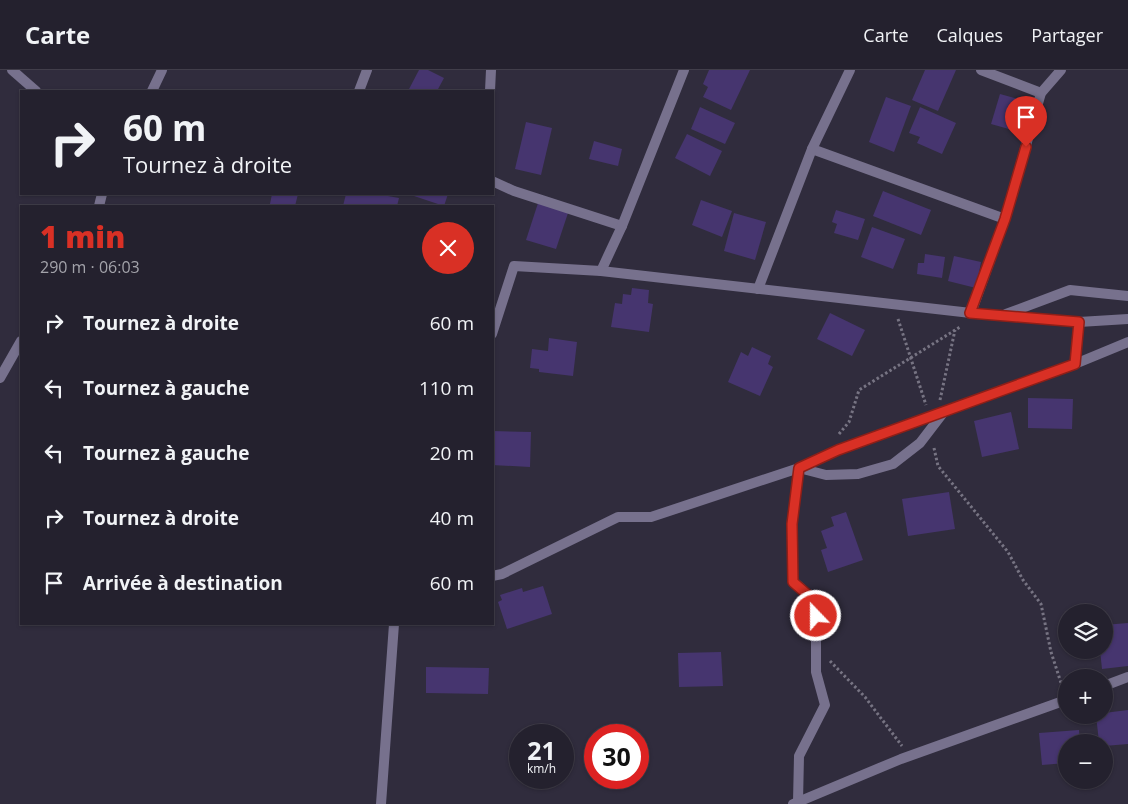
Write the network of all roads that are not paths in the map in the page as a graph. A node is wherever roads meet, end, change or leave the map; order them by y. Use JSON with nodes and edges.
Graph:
{"nodes":[{"id":1,"x":12,"y":70,"type":"edge"},
{"id":2,"x":162,"y":70,"type":"edge"},
{"id":3,"x":367,"y":70,"type":"edge"},
{"id":4,"x":491,"y":70,"type":"edge"},
{"id":5,"x":684,"y":70,"type":"edge"},
{"id":6,"x":850,"y":70,"type":"edge"},
{"id":7,"x":981,"y":70,"type":"edge"},
{"id":8,"x":1061,"y":70,"type":"edge"},
{"id":9,"x":35,"y":90,"type":"edge"},
{"id":10,"x":152,"y":90,"type":"edge"},
{"id":11,"x":359,"y":90,"type":"edge"},
{"id":12,"x":490,"y":90,"type":"edge"},
{"id":13,"x":1041,"y":93,"type":"junction"},
{"id":14,"x":812,"y":149,"type":"junction"},
{"id":15,"x":494,"y":181,"type":"edge"},
{"id":16,"x":1005,"y":219,"type":"junction"},
{"id":17,"x":622,"y":226,"type":"junction"},
{"id":18,"x":601,"y":271,"type":"junction"},
{"id":19,"x":758,"y":289,"type":"junction"},
{"id":20,"x":1128,"y":296,"type":"edge"},
{"id":21,"x":970,"y":313,"type":"junction"},
{"id":22,"x":1002,"y":315,"type":"junction"},
{"id":23,"x":1128,"y":319,"type":"edge"},
{"id":24,"x":1079,"y":322,"type":"junction"},
{"id":25,"x":494,"y":328,"type":"edge"},
{"id":26,"x":1128,"y":342,"type":"edge"},
{"id":27,"x":20,"y":343,"type":"edge"},
{"id":28,"x":1075,"y":364,"type":"junction"},
{"id":29,"x":0,"y":378,"type":"edge"},
{"id":30,"x":943,"y":412,"type":"junction"},
{"id":31,"x":799,"y":468,"type":"junction"},
{"id":32,"x":494,"y":576,"type":"edge"},
{"id":33,"x":394,"y":625,"type":"edge"},
{"id":34,"x":1128,"y":677,"type":"edge"},
{"id":35,"x":1113,"y":683,"type":"edge"},
{"id":36,"x":1058,"y":703,"type":"edge"},
{"id":37,"x":795,"y":803,"type":"edge"},
{"id":38,"x":381,"y":804,"type":"edge"}],
"edges":[{"from":1,"to":9,"type":"street"},
{"from":2,"to":10,"type":"street"},
{"from":3,"to":11,"type":"street"},
{"from":4,"to":12,"type":"street"},
{"from":5,"to":17,"type":"street"},
{"from":6,"to":14,"type":"street"},
{"from":7,"to":13,"type":"street"},
{"from":8,"to":13,"type":"street"},
{"from":13,"to":16,"type":"street"},
{"from":14,"to":16,"type":"street"},
{"from":14,"to":19,"type":"street"},
{"from":15,"to":17,"type":"street"},
{"from":16,"to":21,"type":"street"},
{"from":17,"to":18,"type":"street"},
{"from":18,"to":19,"type":"street"},
{"from":18,"to":25,"type":"street"},
{"from":19,"to":21,"type":"street"},
{"from":20,"to":22,"type":"street"},
{"from":21,"to":22,"type":"street"},
{"from":22,"to":24,"type":"street"},
{"from":23,"to":24,"type":"street"},
{"from":24,"to":28,"type":"street"},
{"from":26,"to":28,"type":"street"},
{"from":27,"to":29,"type":"street"},
{"from":28,"to":30,"type":"street"},
{"from":30,"to":31,"type":"street"},
{"from":30,"to":31,"type":"street"},
{"from":31,"to":32,"type":"street"},
{"from":31,"to":37,"type":"street"},
{"from":33,"to":38,"type":"street"},
{"from":34,"to":35,"type":"street"},
{"from":36,"to":37,"type":"street"}]}
